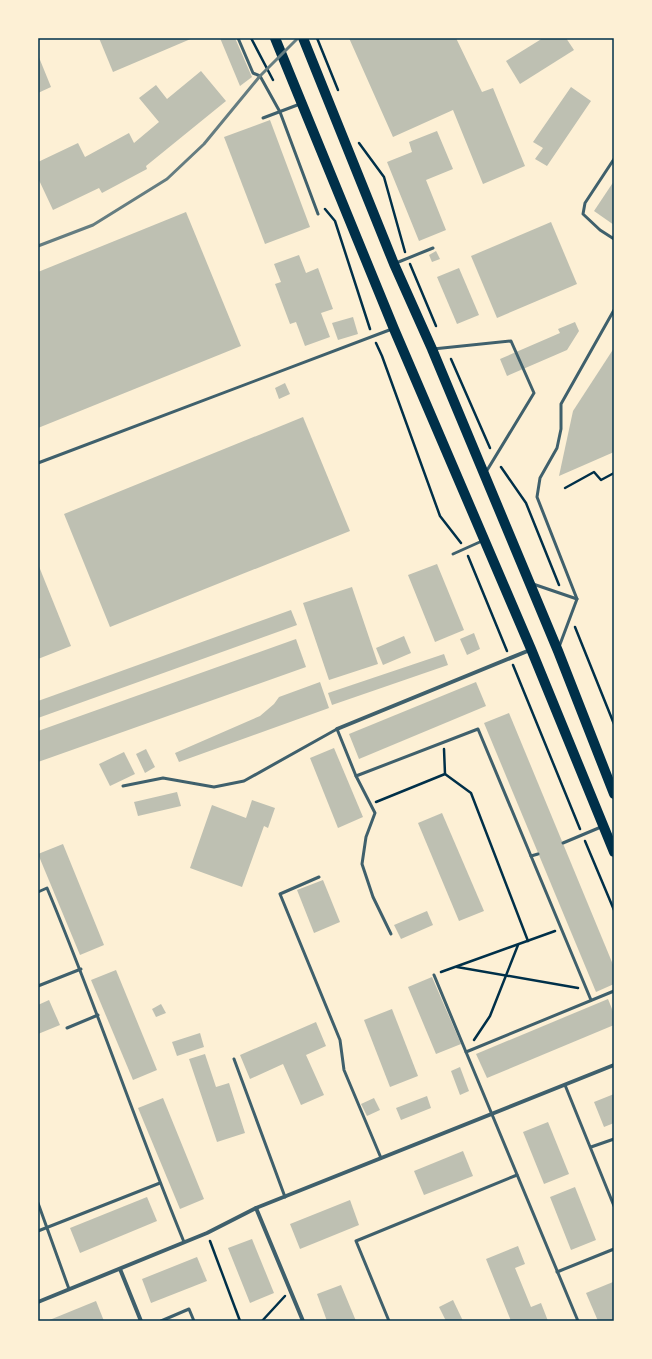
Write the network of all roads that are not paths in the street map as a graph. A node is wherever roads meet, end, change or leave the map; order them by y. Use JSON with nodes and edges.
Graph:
{"nodes":[{"id":1,"x":238,"y":38,"type":"edge"},
{"id":2,"x":275,"y":38,"type":"edge"},
{"id":3,"x":303,"y":38,"type":"edge"},
{"id":4,"x":301,"y":104,"type":"junction"},
{"id":5,"x":280,"y":112,"type":"junction"},
{"id":6,"x":263,"y":118,"type":"dead end"},
{"id":7,"x":614,"y":159,"type":"edge"},
{"id":8,"x":318,"y":214,"type":"dead end"},
{"id":9,"x":614,"y":239,"type":"edge"},
{"id":10,"x":434,"y":248,"type":"dead end"},
{"id":11,"x":394,"y":264,"type":"junction"},
{"id":12,"x":614,"y":310,"type":"edge"},
{"id":13,"x":394,"y":329,"type":"junction"},
{"id":14,"x":432,"y":349,"type":"junction"},
{"id":15,"x":38,"y":463,"type":"edge"},
{"id":16,"x":484,"y":476,"type":"junction"},
{"id":17,"x":484,"y":540,"type":"junction"},
{"id":18,"x":453,"y":554,"type":"dead end"},
{"id":19,"x":530,"y":584,"type":"junction"},
{"id":20,"x":577,"y":599,"type":"junction"},
{"id":21,"x":530,"y":649,"type":"junction"},
{"id":22,"x":558,"y":651,"type":"junction"},
{"id":23,"x":337,"y":729,"type":"junction"},
{"id":24,"x":356,"y":776,"type":"junction"},
{"id":25,"x":123,"y":786,"type":"dead end"},
{"id":26,"x":614,"y":794,"type":"edge"},
{"id":27,"x":603,"y":827,"type":"junction"},
{"id":28,"x":563,"y":844,"type":"dead end"},
{"id":29,"x":614,"y":852,"type":"edge"},
{"id":30,"x":538,"y":854,"type":"dead end"},
{"id":31,"x":531,"y":856,"type":"junction"},
{"id":32,"x":319,"y":877,"type":"dead end"},
{"id":33,"x":38,"y":892,"type":"edge"},
{"id":34,"x":391,"y":934,"type":"dead end"},
{"id":35,"x":81,"y":969,"type":"junction"},
{"id":36,"x":434,"y":975,"type":"road end"},
{"id":37,"x":38,"y":986,"type":"edge"},
{"id":38,"x":614,"y":990,"type":"edge"},
{"id":39,"x":591,"y":1000,"type":"junction"},
{"id":40,"x":98,"y":1015,"type":"junction"},
{"id":41,"x":67,"y":1028,"type":"dead end"},
{"id":42,"x":466,"y":1052,"type":"junction"},
{"id":43,"x":234,"y":1059,"type":"dead end"},
{"id":44,"x":614,"y":1065,"type":"edge"},
{"id":45,"x":565,"y":1085,"type":"junction"},
{"id":46,"x":492,"y":1114,"type":"junction"},
{"id":47,"x":614,"y":1139,"type":"edge"},
{"id":48,"x":591,"y":1147,"type":"junction"},
{"id":49,"x":381,"y":1158,"type":"junction"},
{"id":50,"x":517,"y":1175,"type":"junction"},
{"id":51,"x":160,"y":1183,"type":"junction"},
{"id":52,"x":285,"y":1197,"type":"junction"},
{"id":53,"x":38,"y":1203,"type":"edge"},
{"id":54,"x":614,"y":1206,"type":"edge"},
{"id":55,"x":256,"y":1208,"type":"junction"},
{"id":56,"x":46,"y":1228,"type":"junction"},
{"id":57,"x":38,"y":1231,"type":"edge"},
{"id":58,"x":184,"y":1242,"type":"junction"},
{"id":59,"x":614,"y":1249,"type":"edge"},
{"id":60,"x":120,"y":1268,"type":"junction"},
{"id":61,"x":557,"y":1272,"type":"junction"},
{"id":62,"x":69,"y":1289,"type":"junction"},
{"id":63,"x":38,"y":1302,"type":"edge"},
{"id":64,"x":141,"y":1321,"type":"edge"},
{"id":65,"x":161,"y":1321,"type":"edge"},
{"id":66,"x":194,"y":1321,"type":"edge"},
{"id":67,"x":303,"y":1321,"type":"edge"},
{"id":68,"x":389,"y":1321,"type":"edge"},
{"id":69,"x":578,"y":1321,"type":"edge"}],
"edges":[{"from":1,"to":5,"type":"lane"},
{"from":2,"to":4,"type":"main road"},
{"from":3,"to":11,"type":"main road"},
{"from":4,"to":5,"type":"lane"},
{"from":4,"to":13,"type":"main road"},
{"from":5,"to":6,"type":"lane"},
{"from":5,"to":8,"type":"lane"},
{"from":7,"to":9,"type":"lane"},
{"from":10,"to":11,"type":"lane"},
{"from":11,"to":14,"type":"main road"},
{"from":12,"to":20,"type":"lane"},
{"from":13,"to":15,"type":"lane"},
{"from":13,"to":17,"type":"main road"},
{"from":14,"to":16,"type":"main road"},
{"from":14,"to":16,"type":"lane"},
{"from":16,"to":19,"type":"main road"},
{"from":17,"to":18,"type":"lane"},
{"from":17,"to":21,"type":"main road"},
{"from":19,"to":20,"type":"lane"},
{"from":19,"to":22,"type":"main road"},
{"from":20,"to":22,"type":"lane"},
{"from":21,"to":23,"type":"street"},
{"from":21,"to":27,"type":"main road"},
{"from":22,"to":26,"type":"main road"},
{"from":23,"to":24,"type":"lane"},
{"from":23,"to":25,"type":"lane"},
{"from":24,"to":31,"type":"lane"},
{"from":24,"to":34,"type":"lane"},
{"from":27,"to":28,"type":"lane"},
{"from":27,"to":29,"type":"main road"},
{"from":30,"to":31,"type":"lane"},
{"from":31,"to":39,"type":"lane"},
{"from":32,"to":49,"type":"lane"},
{"from":33,"to":35,"type":"lane"},
{"from":35,"to":37,"type":"lane"},
{"from":35,"to":40,"type":"lane"},
{"from":36,"to":42,"type":"lane"},
{"from":38,"to":39,"type":"lane"},
{"from":39,"to":42,"type":"lane"},
{"from":40,"to":41,"type":"lane"},
{"from":40,"to":51,"type":"lane"},
{"from":42,"to":46,"type":"lane"},
{"from":43,"to":52,"type":"lane"},
{"from":44,"to":45,"type":"street"},
{"from":45,"to":46,"type":"street"},
{"from":45,"to":48,"type":"lane"},
{"from":46,"to":49,"type":"street"},
{"from":46,"to":50,"type":"lane"},
{"from":47,"to":48,"type":"lane"},
{"from":48,"to":54,"type":"lane"},
{"from":49,"to":52,"type":"street"},
{"from":50,"to":61,"type":"lane"},
{"from":50,"to":68,"type":"lane"},
{"from":51,"to":56,"type":"lane"},
{"from":51,"to":58,"type":"lane"},
{"from":52,"to":55,"type":"street"},
{"from":53,"to":56,"type":"lane"},
{"from":55,"to":58,"type":"street"},
{"from":55,"to":67,"type":"street"},
{"from":56,"to":57,"type":"lane"},
{"from":56,"to":62,"type":"lane"},
{"from":58,"to":60,"type":"street"},
{"from":59,"to":61,"type":"lane"},
{"from":60,"to":62,"type":"street"},
{"from":60,"to":64,"type":"street"},
{"from":61,"to":69,"type":"lane"},
{"from":62,"to":63,"type":"street"},
{"from":65,"to":66,"type":"lane"}]}
